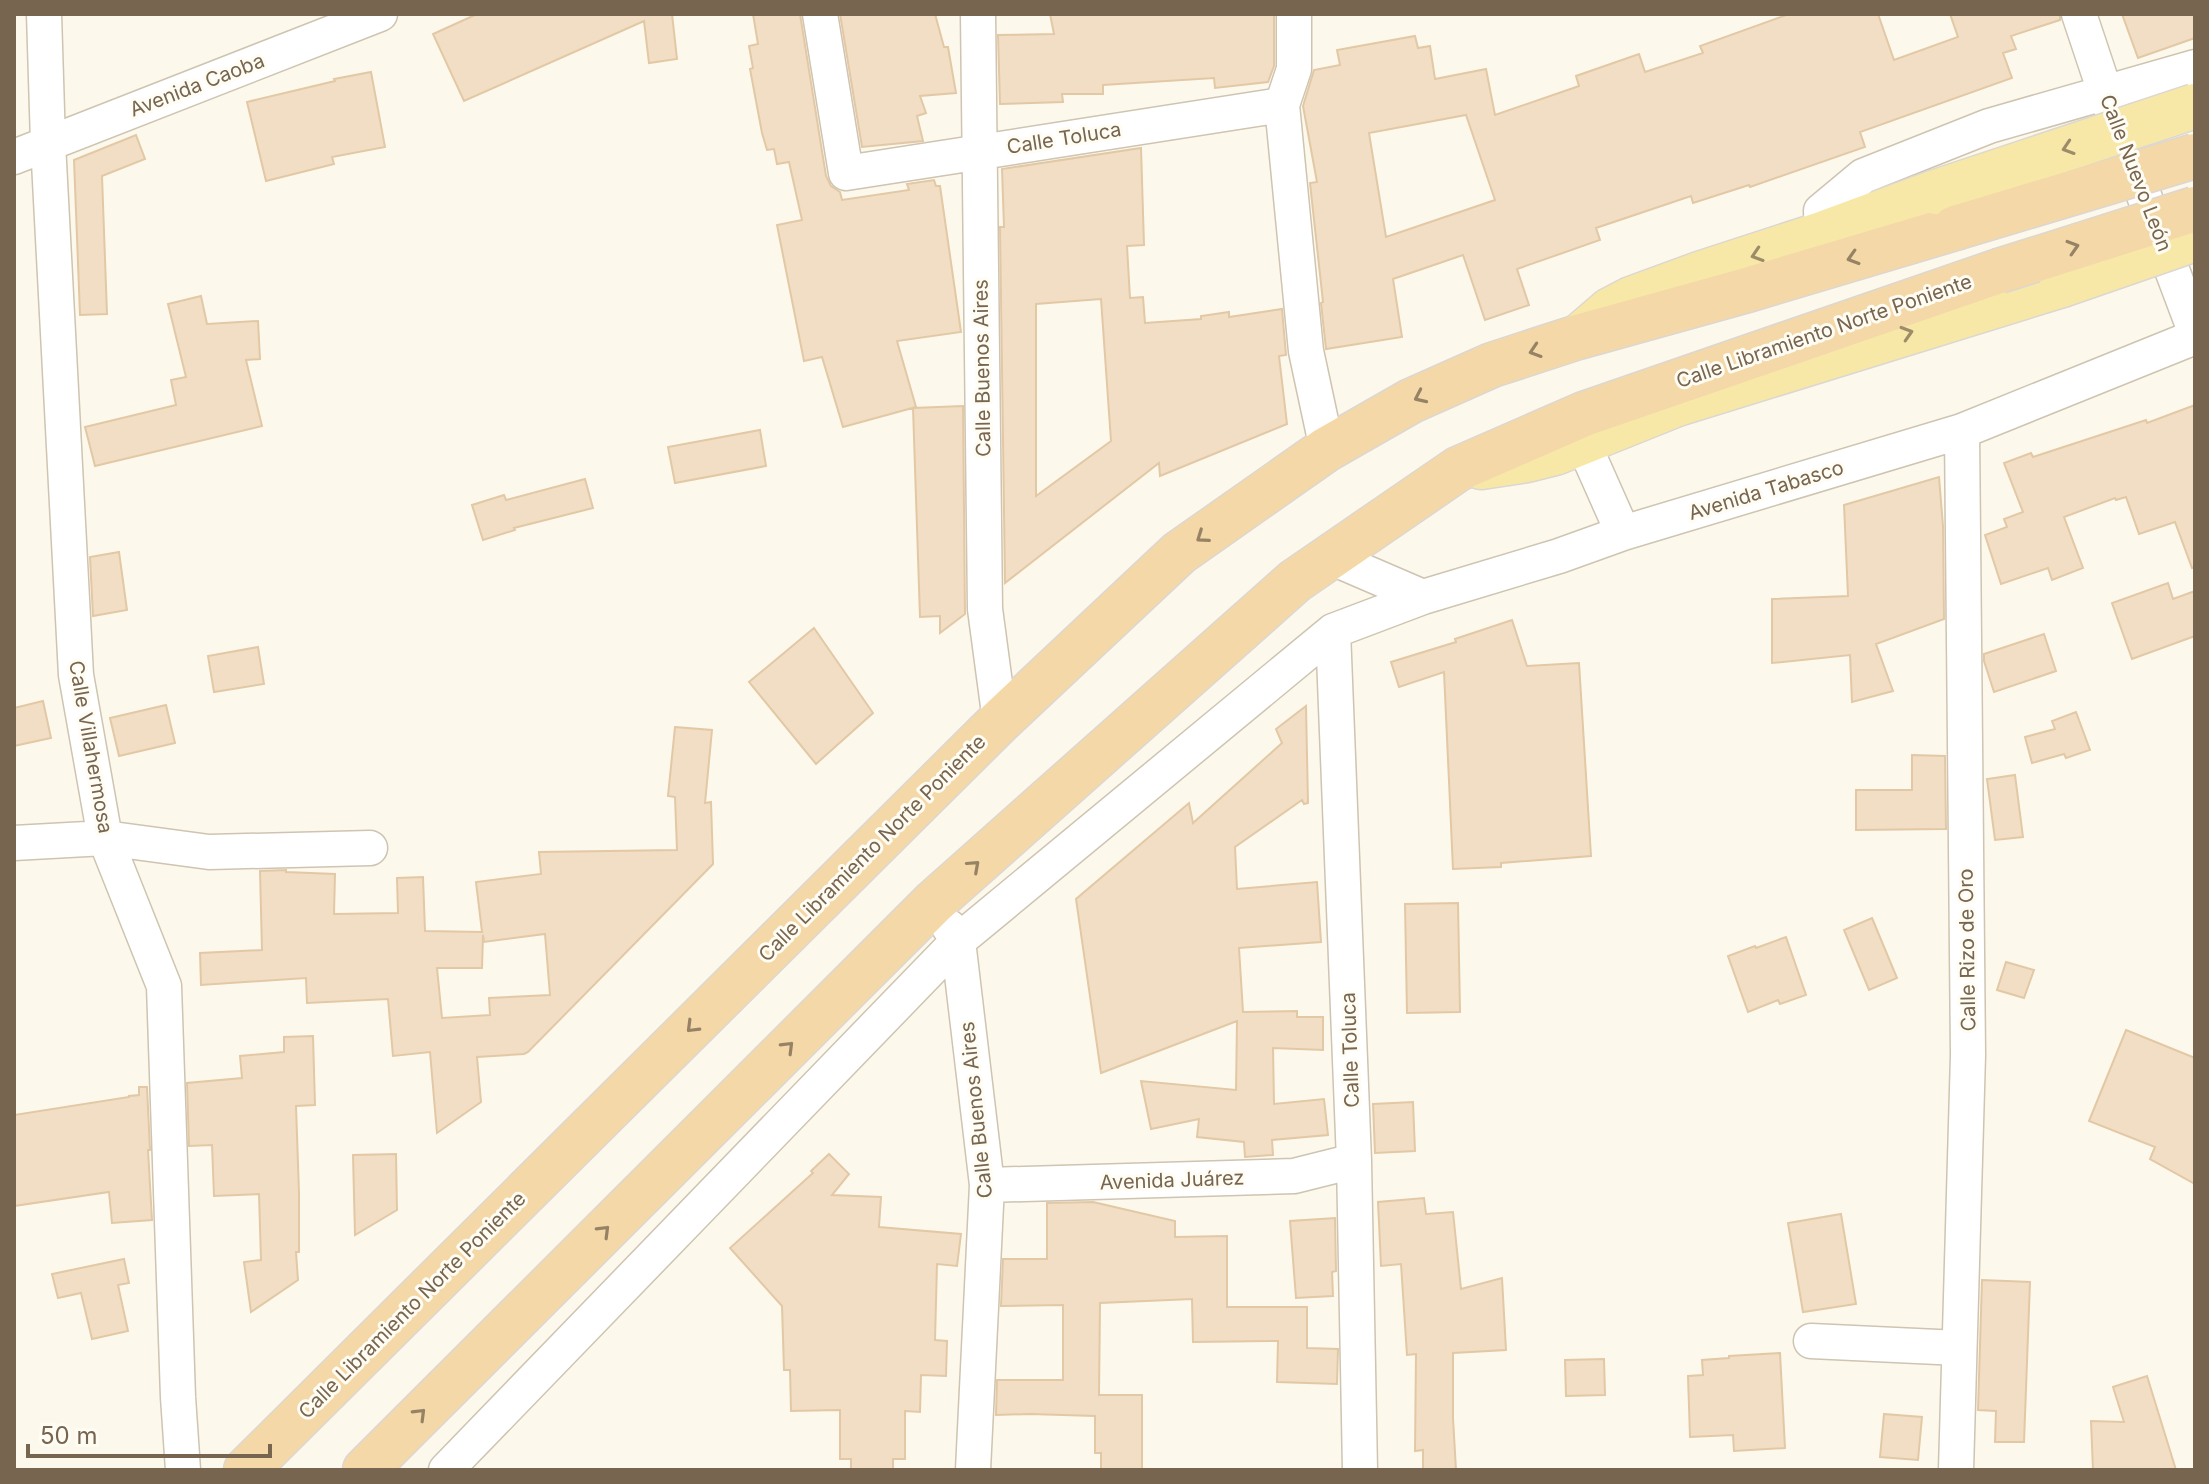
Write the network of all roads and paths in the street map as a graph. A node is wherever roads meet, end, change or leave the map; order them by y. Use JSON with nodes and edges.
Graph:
{"nodes":[{"id":1,"x":44,"y":14,"type":"edge"},
{"id":2,"x":380,"y":14,"type":"edge"},
{"id":3,"x":820,"y":14,"type":"edge"},
{"id":4,"x":978,"y":14,"type":"edge"},
{"id":5,"x":1294,"y":14,"type":"edge"},
{"id":6,"x":2079,"y":14,"type":"edge"},
{"id":7,"x":2195,"y":67,"type":"edge"},
{"id":8,"x":2105,"y":92,"type":"junction"},
{"id":9,"x":1282,"y":105,"type":"junction"},
{"id":10,"x":2195,"y":106,"type":"edge"},
{"id":11,"x":48,"y":143,"type":"junction"},
{"id":12,"x":980,"y":151,"type":"junction"},
{"id":13,"x":2195,"y":156,"type":"edge"},
{"id":14,"x":14,"y":157,"type":"edge"},
{"id":15,"x":2195,"y":209,"type":"edge"},
{"id":16,"x":1945,"y":210,"type":"junction"},
{"id":17,"x":1822,"y":234,"type":"junction"},
{"id":18,"x":2195,"y":239,"type":"edge"},
{"id":19,"x":2195,"y":331,"type":"edge"},
{"id":20,"x":1578,"y":337,"type":"junction"},
{"id":21,"x":2195,"y":337,"type":"edge"},
{"id":22,"x":1962,"y":431,"type":"junction"},
{"id":23,"x":1583,"y":443,"type":"junction"},
{"id":24,"x":1327,"y":449,"type":"junction"},
{"id":25,"x":1458,"y":469,"type":"junction"},
{"id":26,"x":1623,"y":533,"type":"junction"},
{"id":27,"x":1330,"y":557,"type":"junction"},
{"id":28,"x":1423,"y":597,"type":"junction"},
{"id":29,"x":1333,"y":631,"type":"junction"},
{"id":30,"x":1000,"y":721,"type":"junction"},
{"id":31,"x":105,"y":838,"type":"junction"},
{"id":32,"x":14,"y":843,"type":"edge"},
{"id":33,"x":370,"y":848,"type":"dead end"},
{"id":34,"x":935,"y":901,"type":"junction"},
{"id":35,"x":958,"y":941,"type":"junction"},
{"id":36,"x":1354,"y":1161,"type":"junction"},
{"id":37,"x":987,"y":1185,"type":"junction"},
{"id":38,"x":1811,"y":1341,"type":"dead end"},
{"id":39,"x":1959,"y":1348,"type":"junction"},
{"id":40,"x":183,"y":1470,"type":"edge"},
{"id":41,"x":246,"y":1470,"type":"edge"},
{"id":42,"x":365,"y":1470,"type":"edge"},
{"id":43,"x":446,"y":1470,"type":"edge"},
{"id":44,"x":973,"y":1470,"type":"edge"},
{"id":45,"x":1360,"y":1470,"type":"edge"},
{"id":46,"x":1956,"y":1470,"type":"edge"}],
"edges":[{"from":1,"to":11,"type":"street","name":"Calle Villahermosa"},
{"from":2,"to":11,"type":"street","name":"Avenida Caoba"},
{"from":3,"to":12,"type":"street","name":"Calle Toluca"},
{"from":4,"to":12,"type":"street","name":"Calle Buenos Aires"},
{"from":5,"to":9,"type":"street"},
{"from":6,"to":8,"type":"street","name":"Calle Nuevo León"},
{"from":7,"to":8,"type":"street"},
{"from":8,"to":17,"type":"street"},
{"from":8,"to":19,"type":"street","name":"Calle Nuevo León"},
{"from":9,"to":12,"type":"street","name":"Calle Toluca"},
{"from":9,"to":24,"type":"street"},
{"from":10,"to":16,"type":"main road","name":"Calle Libramiento Norte Poniente","one_way":true,"bridge":true},
{"from":11,"to":14,"type":"street","name":"Avenida Caoba"},
{"from":11,"to":31,"type":"street","name":"Calle Villahermosa"},
{"from":12,"to":30,"type":"street","name":"Calle Buenos Aires"},
{"from":13,"to":16,"type":"highway","name":"Calle Libramiento Norte Poniente","bridge":true},
{"from":25,"to":15,"type":"highway","name":"Calle Libramiento Norte Poniente","one_way":true,"bridge":true},
{"from":16,"to":17,"type":"main road","name":"Calle Libramiento Norte Poniente"},
{"from":16,"to":20,"type":"highway","name":"Calle Libramiento Norte Poniente","one_way":true},
{"from":17,"to":20,"type":"main road","name":"Calle Libramiento Norte Poniente","one_way":true},
{"from":23,"to":18,"type":"main road","name":"Calle Libramiento Norte Poniente","one_way":true,"bridge":true},
{"from":20,"to":24,"type":"highway","name":"Calle Libramiento Norte Poniente","one_way":true},
{"from":21,"to":22,"type":"street","name":"Avenida Tabasco"},
{"from":22,"to":26,"type":"street","name":"Avenida Tabasco"},
{"from":22,"to":39,"type":"street","name":"Calle Rizo de Oro"},
{"from":23,"to":25,"type":"main road","name":"Calle Libramiento Norte Poniente"},
{"from":23,"to":26,"type":"street"},
{"from":24,"to":30,"type":"highway","name":"Calle Libramiento Norte Poniente","one_way":true},
{"from":25,"to":27,"type":"highway","name":"Calle Libramiento Norte Poniente"},
{"from":26,"to":28,"type":"street","name":"Avenida Tabasco"},
{"from":27,"to":28,"type":"street"},
{"from":34,"to":27,"type":"highway","name":"Calle Libramiento Norte Poniente","one_way":true},
{"from":28,"to":29,"type":"street","name":"Avenida Tabasco"},
{"from":29,"to":35,"type":"street","name":"Avenida Tabasco"},
{"from":29,"to":36,"type":"street","name":"Calle Toluca"},
{"from":30,"to":41,"type":"highway","name":"Calle Libramiento Norte Poniente","one_way":true},
{"from":31,"to":32,"type":"street"},
{"from":31,"to":33,"type":"street"},
{"from":31,"to":40,"type":"street","name":"Calle Villahermosa"},
{"from":34,"to":35,"type":"street","name":"Calle Buenos Aires"},
{"from":42,"to":34,"type":"highway","name":"Calle Libramiento Norte Poniente","one_way":true},
{"from":35,"to":37,"type":"street","name":"Calle Buenos Aires"},
{"from":35,"to":43,"type":"street","name":"Avenida Tabasco"},
{"from":36,"to":37,"type":"street","name":"Avenida Juárez"},
{"from":36,"to":45,"type":"street","name":"Calle Toluca"},
{"from":37,"to":44,"type":"street","name":"Calle Buenos Aires"},
{"from":38,"to":39,"type":"street"},
{"from":39,"to":46,"type":"street","name":"Calle Rizo de Oro"}]}
